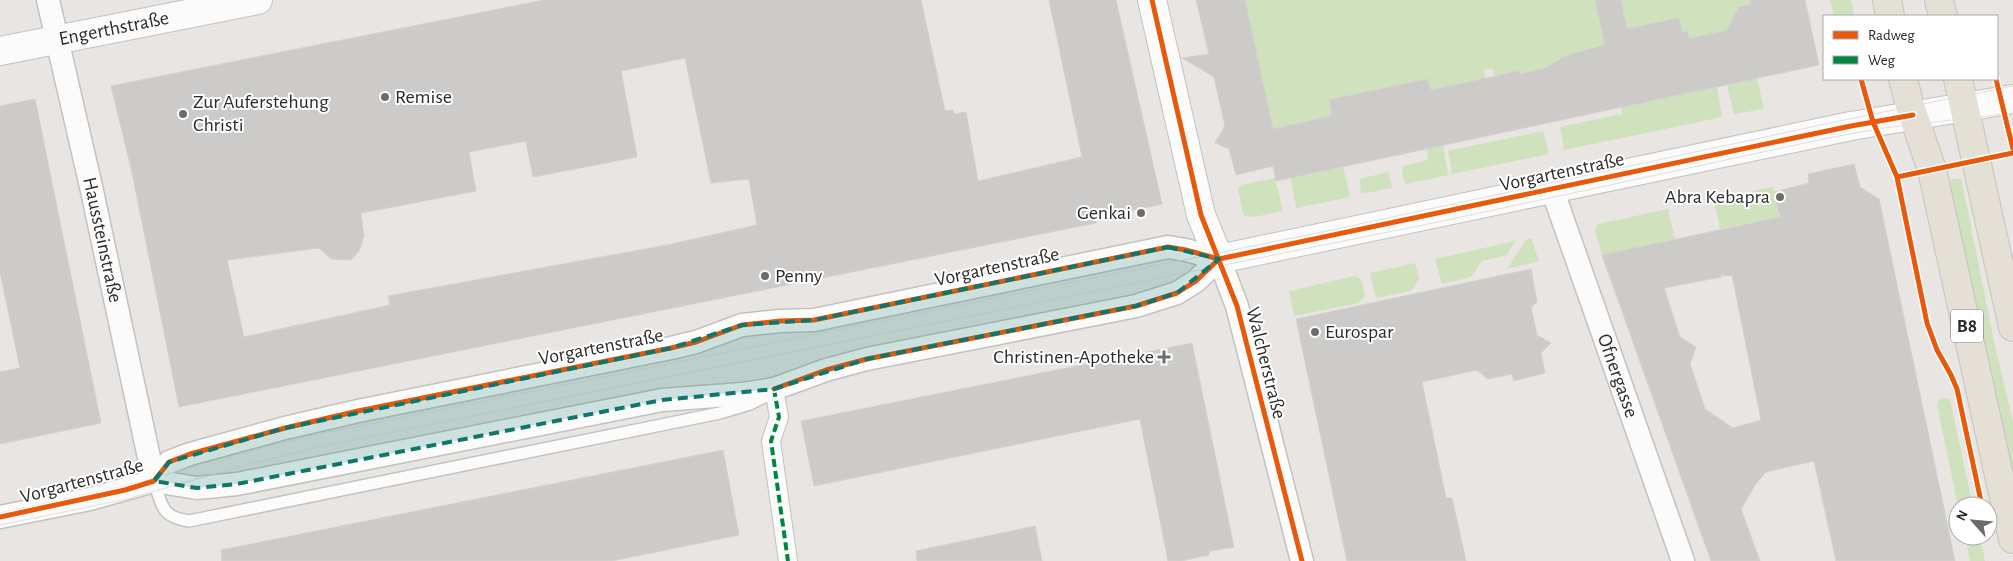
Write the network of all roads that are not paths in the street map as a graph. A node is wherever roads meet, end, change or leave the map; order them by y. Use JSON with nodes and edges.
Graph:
{"nodes":[{"id":1,"x":48,"y":0,"type":"edge"},
{"id":2,"x":258,"y":0,"type":"edge"},
{"id":3,"x":1152,"y":0,"type":"edge"},
{"id":4,"x":1887,"y":0,"type":"edge"},
{"id":5,"x":1939,"y":0,"type":"edge"},
{"id":6,"x":1890,"y":15,"type":"edge"},
{"id":7,"x":1943,"y":15,"type":"edge"},
{"id":8,"x":58,"y":41,"type":"junction"},
{"id":9,"x":0,"y":51,"type":"edge"},
{"id":10,"x":1903,"y":80,"type":"edge"},
{"id":11,"x":1958,"y":80,"type":"edge"},
{"id":12,"x":2013,"y":99,"type":"edge"},
{"id":13,"x":1965,"y":106,"type":"junction"},
{"id":14,"x":1913,"y":115,"type":"junction"},
{"id":15,"x":1552,"y":189,"type":"junction"},
{"id":16,"x":1219,"y":260,"type":"junction"},
{"id":17,"x":2013,"y":327,"type":"edge"},
{"id":18,"x":774,"y":389,"type":"junction"},
{"id":19,"x":154,"y":481,"type":"junction"},
{"id":20,"x":0,"y":517,"type":"edge"},
{"id":21,"x":2013,"y":539,"type":"edge"},
{"id":22,"x":788,"y":561,"type":"edge"},
{"id":23,"x":1302,"y":561,"type":"edge"},
{"id":24,"x":1683,"y":561,"type":"edge"}],
"edges":[{"from":1,"to":8,"type":"street","name":"Haussteinstraße"},
{"from":2,"to":8,"type":"street","name":"Engerthstraße"},
{"from":3,"to":16,"type":"street","name":"Walcherstraße"},
{"from":4,"to":6,"type":"main road"},
{"from":5,"to":7,"type":"main road"},
{"from":8,"to":9,"type":"street","name":"Engerthstraße"},
{"from":8,"to":19,"type":"street","name":"Haussteinstraße"},
{"from":10,"to":14,"type":"main road","number":"B8"},
{"from":11,"to":13,"type":"main road","number":"B8"},
{"from":12,"to":13,"type":"street","name":"Vorgartenstraße"},
{"from":13,"to":14,"type":"street","name":"Vorgartenstraße"},
{"from":13,"to":17,"type":"main road","number":"B8"},
{"from":14,"to":15,"type":"street","name":"Vorgartenstraße"},
{"from":14,"to":21,"type":"main road","number":"B8"},
{"from":15,"to":16,"type":"street","name":"Vorgartenstraße"},
{"from":15,"to":24,"type":"street","name":"Ofnergasse"},
{"from":16,"to":18,"type":"street","name":"Vorgartenstraße"},
{"from":16,"to":19,"type":"street","name":"Vorgartenstraße"},
{"from":16,"to":23,"type":"street","name":"Walcherstraße"},
{"from":18,"to":19,"type":"street","name":"Vorgartenstraße"},
{"from":18,"to":19,"type":"lane"},
{"from":18,"to":22,"type":"street"},
{"from":19,"to":20,"type":"street","name":"Vorgartenstraße"}]}
